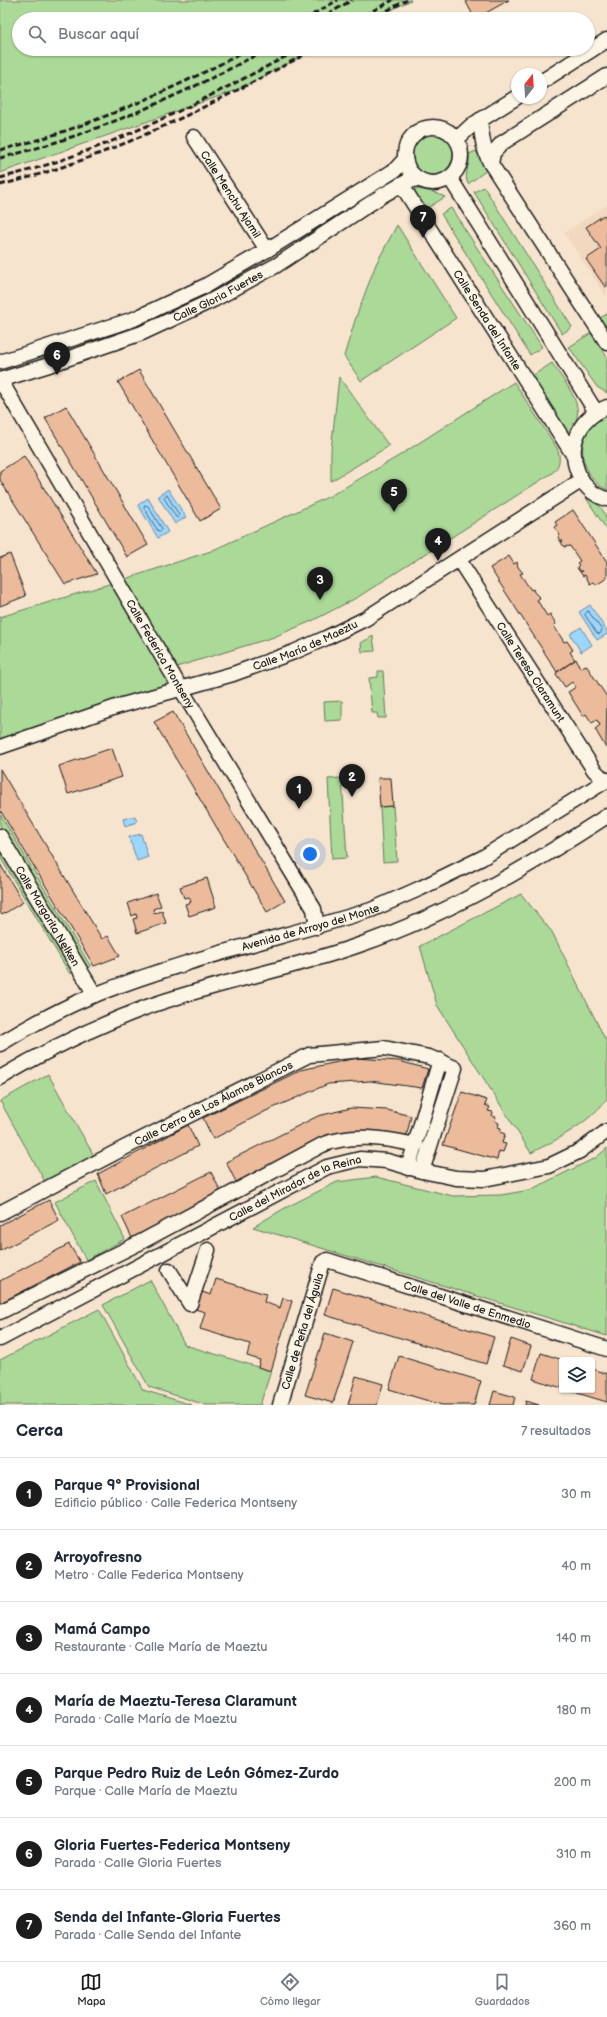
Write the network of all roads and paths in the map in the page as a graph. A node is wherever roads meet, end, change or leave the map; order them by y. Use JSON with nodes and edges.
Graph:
{"nodes":[{"id":1,"x":607,"y":40,"type":"edge"},
{"id":2,"x":595,"y":48,"type":"edge"},
{"id":3,"x":582,"y":56,"type":"edge"},
{"id":4,"x":607,"y":76,"type":"edge"},
{"id":5,"x":547,"y":78,"type":"edge"},
{"id":6,"x":511,"y":101,"type":"edge"},
{"id":7,"x":480,"y":120,"type":"junction"},
{"id":8,"x":194,"y":137,"type":"dead end"},
{"id":9,"x":457,"y":139,"type":"junction"},
{"id":10,"x":492,"y":158,"type":"junction"},
{"id":11,"x":405,"y":159,"type":"junction"},
{"id":12,"x":450,"y":178,"type":"junction"},
{"id":13,"x":419,"y":179,"type":"junction"},
{"id":14,"x":401,"y":184,"type":"junction"},
{"id":15,"x":267,"y":250,"type":"junction"},
{"id":16,"x":607,"y":343,"type":"edge"},
{"id":17,"x":0,"y":362,"type":"edge"},
{"id":18,"x":0,"y":381,"type":"edge"},
{"id":19,"x":602,"y":409,"type":"edge"},
{"id":20,"x":574,"y":456,"type":"junction"},
{"id":21,"x":582,"y":480,"type":"junction"},
{"id":22,"x":607,"y":499,"type":"edge"},
{"id":23,"x":459,"y":560,"type":"junction"},
{"id":24,"x":181,"y":689,"type":"junction"},
{"id":25,"x":0,"y":748,"type":"edge"},
{"id":26,"x":606,"y":781,"type":"edge"},
{"id":27,"x":607,"y":816,"type":"edge"},
{"id":28,"x":0,"y":836,"type":"edge"},
{"id":29,"x":317,"y":927,"type":"junction"},
{"id":30,"x":95,"y":995,"type":"junction"},
{"id":31,"x":0,"y":1044,"type":"edge"},
{"id":32,"x":440,"y":1060,"type":"junction"},
{"id":33,"x":0,"y":1078,"type":"edge"},
{"id":34,"x":607,"y":1131,"type":"edge"},
{"id":35,"x":416,"y":1145,"type":"junction"},
{"id":36,"x":408,"y":1168,"type":"junction"},
{"id":37,"x":422,"y":1171,"type":"junction"},
{"id":38,"x":0,"y":1213,"type":"edge"},
{"id":39,"x":208,"y":1250,"type":"dead end"},
{"id":40,"x":327,"y":1260,"type":"joint"},
{"id":41,"x":169,"y":1270,"type":"dead end"},
{"id":42,"x":0,"y":1312,"type":"edge"},
{"id":43,"x":0,"y":1339,"type":"edge"},
{"id":44,"x":607,"y":1349,"type":"edge"},
{"id":45,"x":282,"y":1404,"type":"edge"}],
"edges":[{"from":1,"to":2,"type":"street"},
{"from":3,"to":5,"type":"street"},
{"from":4,"to":10,"type":"street"},
{"from":6,"to":7,"type":"street"},
{"from":7,"to":9,"type":"street"},
{"from":7,"to":10,"type":"street"},
{"from":8,"to":15,"type":"street","name":"Calle Menchu Ajamil"},
{"from":9,"to":11,"type":"street"},
{"from":9,"to":12,"type":"street"},
{"from":10,"to":16,"type":"street"},
{"from":11,"to":13,"type":"street"},
{"from":11,"to":15,"type":"street","name":"Calle Gloria Fuertes"},
{"from":12,"to":13,"type":"street"},
{"from":12,"to":19,"type":"street"},
{"from":13,"to":14,"type":"street","name":"Calle Gloria Fuertes"},
{"from":14,"to":18,"type":"street","name":"Calle Gloria Fuertes"},
{"from":14,"to":20,"type":"street","name":"Calle Senda del Infante"},
{"from":15,"to":17,"type":"street","name":"Calle Gloria Fuertes"},
{"from":18,"to":24,"type":"street","name":"Calle Federica Montseny"},
{"from":19,"to":20,"type":"street"},
{"from":20,"to":21,"type":"street"},
{"from":21,"to":22,"type":"street"},
{"from":21,"to":23,"type":"street","name":"Calle María de Maeztu"},
{"from":23,"to":24,"type":"street","name":"Calle María de Maeztu"},
{"from":23,"to":26,"type":"street","name":"Calle Teresa Claramunt"},
{"from":24,"to":25,"type":"street","name":"Calle María de Maeztu"},
{"from":24,"to":29,"type":"street","name":"Calle Federica Montseny"},
{"from":26,"to":29,"type":"street","name":"Avenida de Arroyo del Monte"},
{"from":27,"to":33,"type":"street"},
{"from":28,"to":30,"type":"street","name":"Calle Margarita Nelken"},
{"from":29,"to":30,"type":"street","name":"Avenida de Arroyo del Monte"},
{"from":30,"to":31,"type":"street","name":"Avenida de Arroyo del Monte"},
{"from":32,"to":35,"type":"street"},
{"from":32,"to":37,"type":"street","name":"Calle Cerro de Los Álamos Blancos"},
{"from":32,"to":38,"type":"street","name":"Calle Cerro de Los Álamos Blancos"},
{"from":34,"to":37,"type":"street","name":"Calle del Mirador de la Reina"},
{"from":35,"to":36,"type":"street"},
{"from":35,"to":42,"type":"street","name":"Calle del Mirador de la Reina"},
{"from":36,"to":37,"type":"street","name":"Calle del Mirador de la Reina"},
{"from":36,"to":43,"type":"street","name":"Calle del Mirador de la Reina"},
{"from":39,"to":41,"type":"street"},
{"from":40,"to":44,"type":"street","name":"Calle del Valle de Enmedio"},
{"from":40,"to":45,"type":"street","name":"Calle de Peña del Águila"}]}
